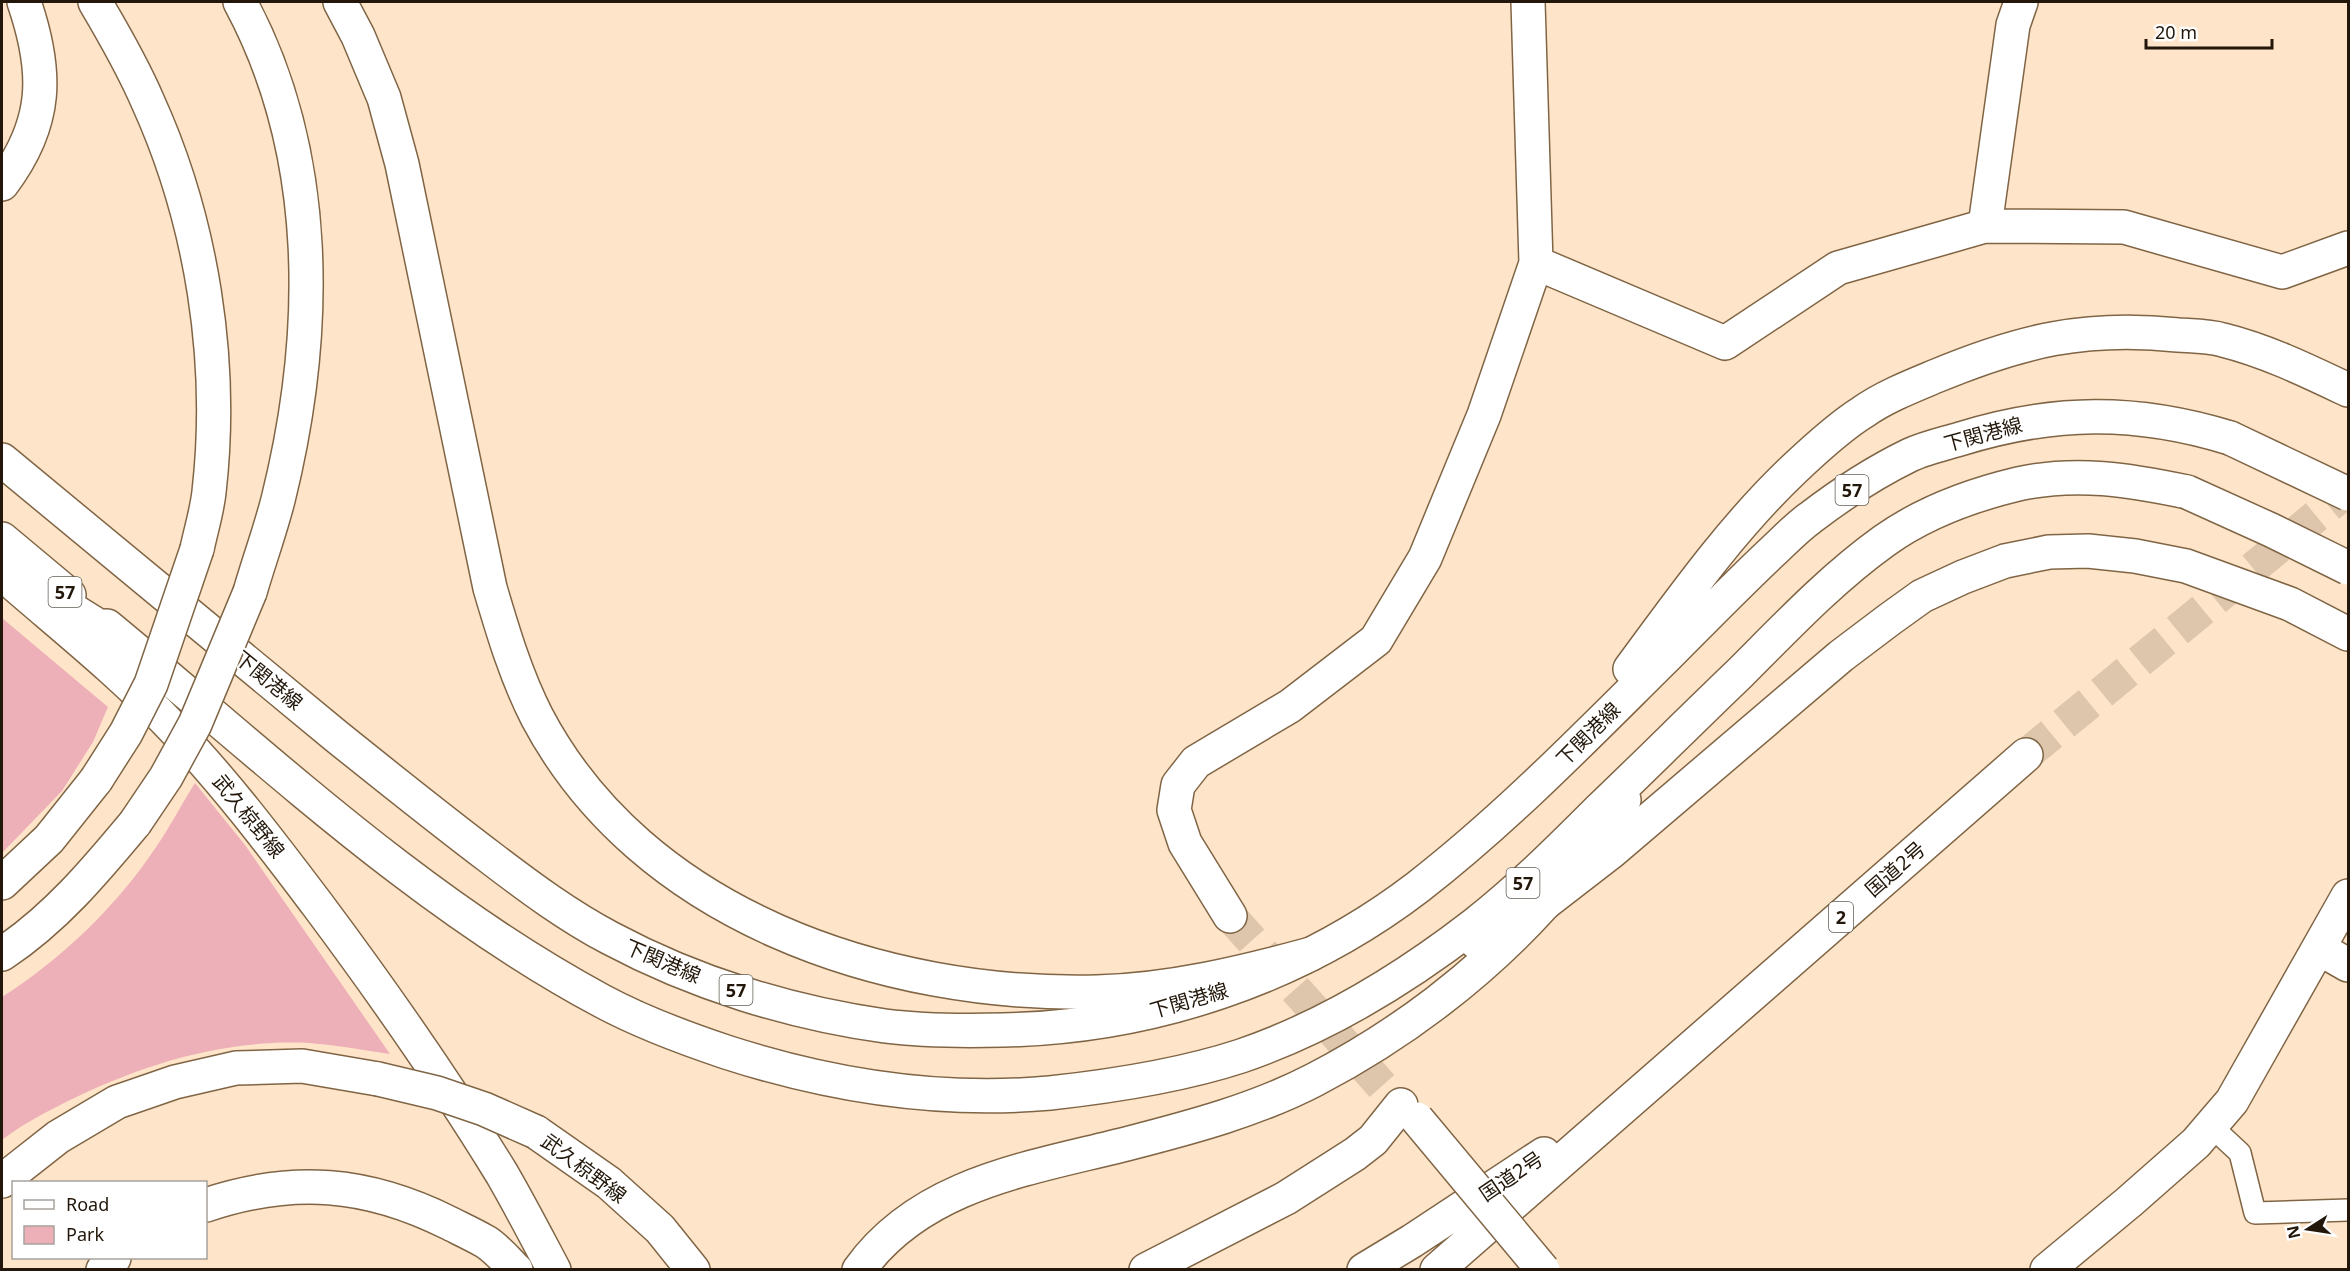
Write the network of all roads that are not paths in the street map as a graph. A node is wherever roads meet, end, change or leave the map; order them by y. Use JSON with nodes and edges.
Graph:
{"nodes":[{"id":1,"x":24,"y":2,"type":"edge"},
{"id":2,"x":95,"y":2,"type":"edge"},
{"id":3,"x":240,"y":2,"type":"edge"},
{"id":4,"x":340,"y":2,"type":"edge"},
{"id":5,"x":1528,"y":2,"type":"edge"},
{"id":6,"x":2021,"y":2,"type":"edge"},
{"id":7,"x":2,"y":184,"type":"edge"},
{"id":8,"x":1985,"y":226,"type":"junction"},
{"id":9,"x":2349,"y":248,"type":"edge"},
{"id":10,"x":1536,"y":263,"type":"junction"},
{"id":11,"x":2349,"y":390,"type":"edge"},
{"id":12,"x":2,"y":460,"type":"edge"},
{"id":13,"x":2349,"y":494,"type":"edge"},
{"id":14,"x":2,"y":539,"type":"edge"},
{"id":15,"x":2,"y":566,"type":"edge"},
{"id":16,"x":2349,"y":568,"type":"edge"},
{"id":17,"x":2,"y":573,"type":"edge"},
{"id":18,"x":2349,"y":634,"type":"edge"},
{"id":19,"x":129,"y":645,"type":"junction"},
{"id":20,"x":1669,"y":742,"type":"junction"},
{"id":21,"x":2026,"y":754,"type":"tunnel mouth"},
{"id":22,"x":1563,"y":759,"type":"junction"},
{"id":23,"x":2,"y":883,"type":"edge"},
{"id":24,"x":2349,"y":896,"type":"edge"},
{"id":25,"x":1545,"y":903,"type":"junction"},
{"id":26,"x":1230,"y":916,"type":"tunnel mouth"},
{"id":27,"x":2320,"y":949,"type":"junction"},
{"id":28,"x":2,"y":954,"type":"edge"},
{"id":29,"x":1311,"y":954,"type":"junction"},
{"id":30,"x":2349,"y":965,"type":"edge"},
{"id":31,"x":1360,"y":1003,"type":"junction"},
{"id":32,"x":1657,"y":1079,"type":"junction"},
{"id":33,"x":2211,"y":1126,"type":"junction"},
{"id":34,"x":2,"y":1181,"type":"edge"},
{"id":35,"x":207,"y":1205,"type":"edge"},
{"id":36,"x":2349,"y":1210,"type":"edge"},
{"id":37,"x":516,"y":1269,"type":"edge"},
{"id":38,"x":554,"y":1269,"type":"edge"},
{"id":39,"x":693,"y":1269,"type":"edge"},
{"id":40,"x":859,"y":1269,"type":"edge"},
{"id":41,"x":1146,"y":1269,"type":"edge"},
{"id":42,"x":1364,"y":1269,"type":"edge"},
{"id":43,"x":1437,"y":1269,"type":"edge"},
{"id":44,"x":1543,"y":1269,"type":"edge"},
{"id":45,"x":2047,"y":1269,"type":"edge"}],
"edges":[{"from":1,"to":7,"type":"main road"},
{"from":2,"to":23,"type":"main road","bridge":true},
{"from":3,"to":28,"type":"main road","bridge":true},
{"from":4,"to":29,"type":"main road"},
{"from":5,"to":10,"type":"main road"},
{"from":6,"to":8,"type":"main road"},
{"from":8,"to":9,"type":"main road"},
{"from":8,"to":10,"type":"main road"},
{"from":10,"to":26,"type":"main road"},
{"from":11,"to":22,"type":"main road"},
{"from":12,"to":29,"type":"main road","name":"下関港線","number":"57"},
{"from":13,"to":22,"type":"main road","name":"下関港線","number":"57","bridge":true},
{"from":14,"to":19,"type":"main road","number":"57"},
{"from":15,"to":19,"type":"main road"},
{"from":16,"to":20,"type":"main road","number":"57","bridge":true},
{"from":17,"to":38,"type":"main road","name":"武久椋野線"},
{"from":18,"to":25,"type":"main road"},
{"from":19,"to":31,"type":"main road","number":"57"},
{"from":20,"to":25,"type":"main road"},
{"from":20,"to":31,"type":"main road","number":"57"},
{"from":21,"to":32,"type":"main road","name":"国道2号","number":"2"},
{"from":22,"to":29,"type":"main road","name":"下関港線","number":"57"},
{"from":24,"to":27,"type":"main road"},
{"from":25,"to":31,"type":"main road"},
{"from":25,"to":40,"type":"main road"},
{"from":27,"to":30,"type":"main road"},
{"from":27,"to":33,"type":"main road"},
{"from":32,"to":42,"type":"main road","name":"国道2号","number":"2"},
{"from":32,"to":43,"type":"main road","name":"国道2号","number":"2"},
{"from":33,"to":36,"type":"lane"},
{"from":33,"to":45,"type":"main road"},
{"from":34,"to":39,"type":"main road","name":"武久椋野線","bridge":true},
{"from":35,"to":37,"type":"main road"},
{"from":41,"to":44,"type":"main road","bridge":true}]}
